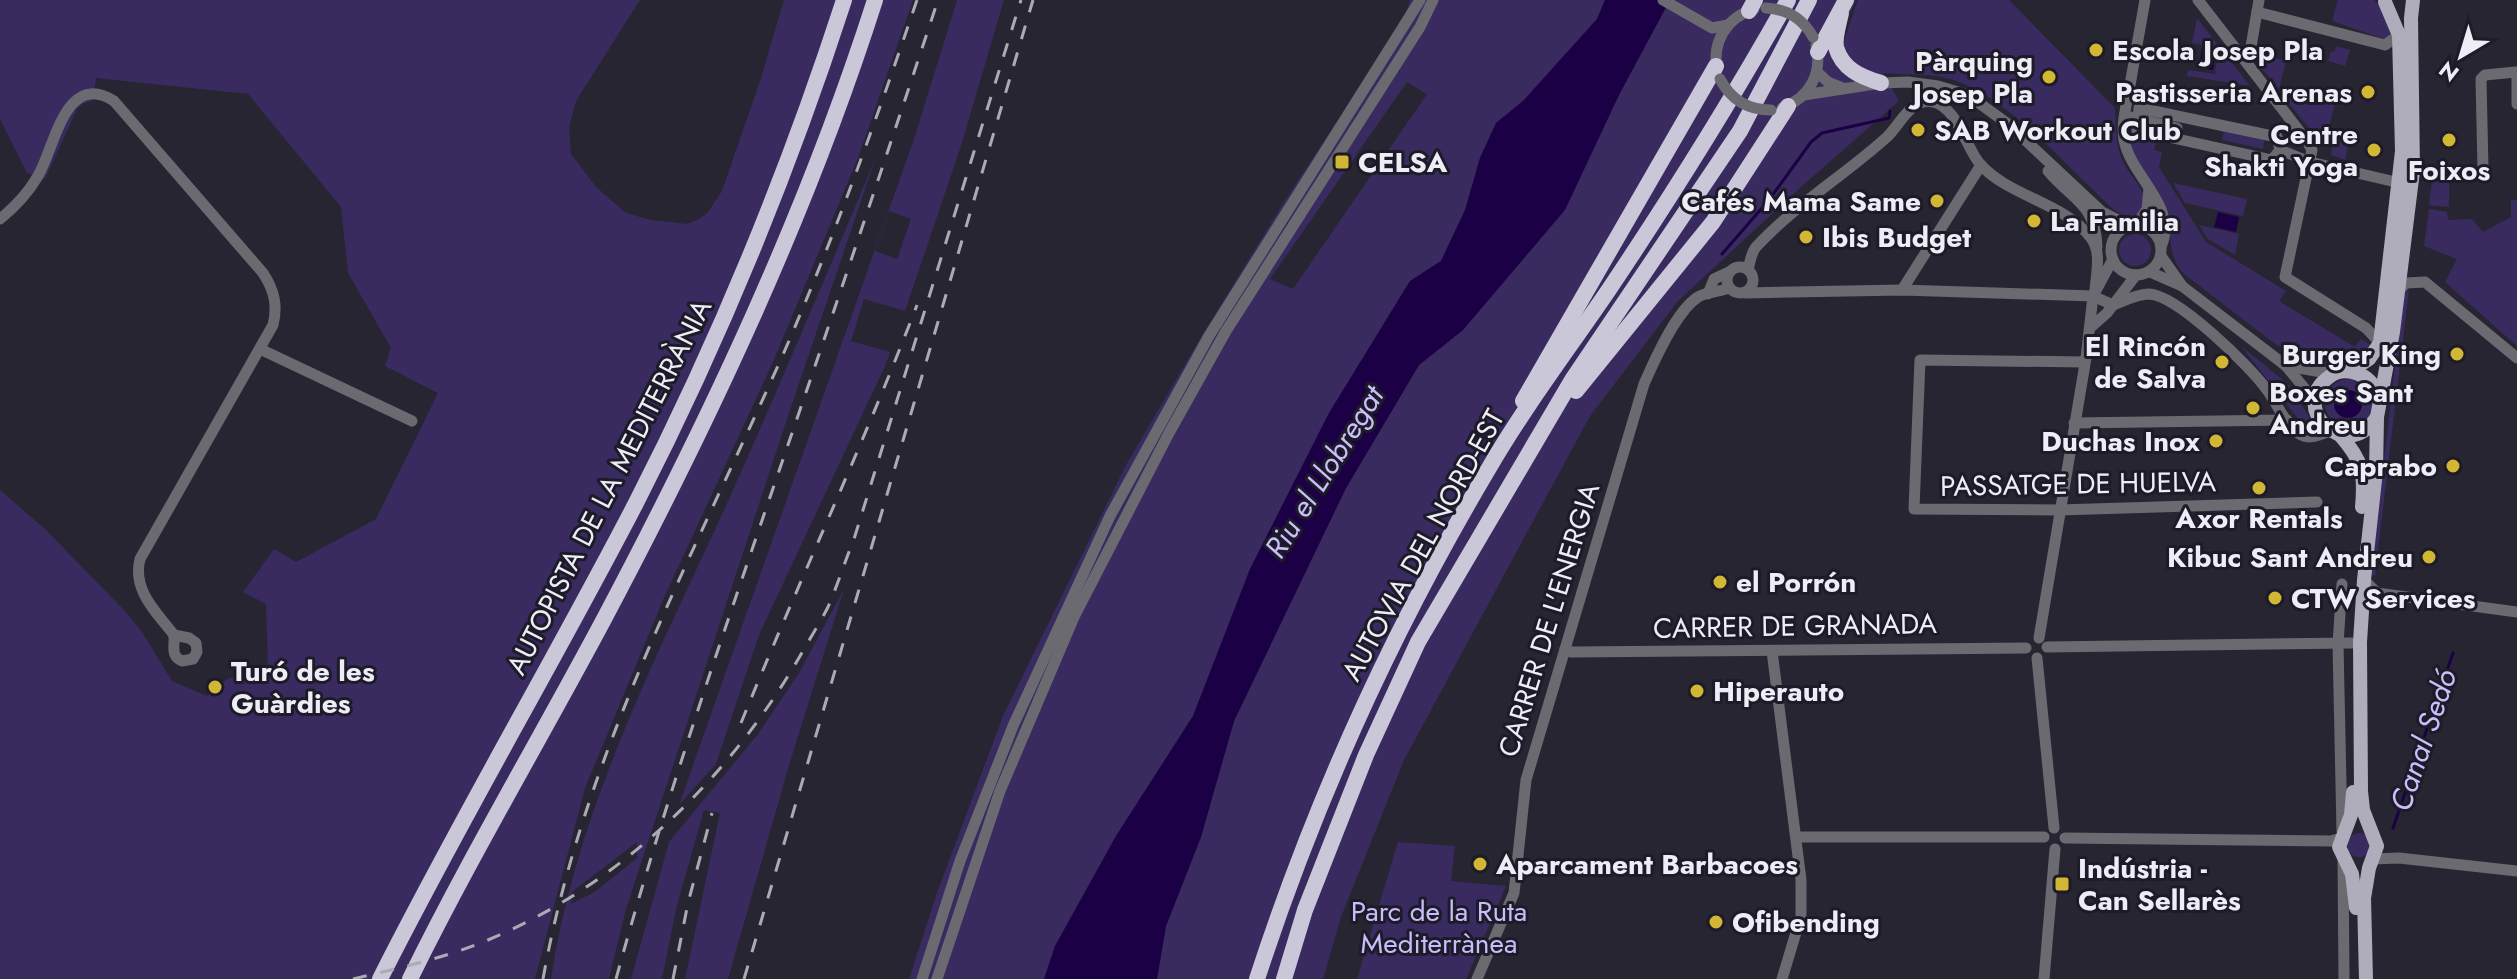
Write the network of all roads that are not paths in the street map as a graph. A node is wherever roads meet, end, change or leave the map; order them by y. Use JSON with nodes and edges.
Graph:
{"nodes":[{"id":1,"x":844,"y":0,"type":"edge"},
{"id":2,"x":875,"y":0,"type":"edge"},
{"id":3,"x":1420,"y":0,"type":"edge"},
{"id":4,"x":1433,"y":0,"type":"edge"},
{"id":5,"x":1663,"y":0,"type":"edge"},
{"id":6,"x":1788,"y":0,"type":"edge"},
{"id":7,"x":1809,"y":0,"type":"edge"},
{"id":8,"x":2145,"y":0,"type":"edge"},
{"id":9,"x":2198,"y":0,"type":"edge"},
{"id":10,"x":2412,"y":0,"type":"edge"},
{"id":11,"x":2384,"y":1,"type":"edge"},
{"id":12,"x":1757,"y":6,"type":"edge"},
{"id":13,"x":2258,"y":6,"type":"edge"},
{"id":14,"x":1844,"y":7,"type":"edge"},
{"id":15,"x":1728,"y":25,"type":"junction"},
{"id":16,"x":1712,"y":28,"type":"junction"},
{"id":17,"x":2252,"y":32,"type":"junction"},
{"id":18,"x":2399,"y":35,"type":"junction"},
{"id":19,"x":2229,"y":41,"type":"junction"},
{"id":20,"x":1718,"y":44,"type":"junction"},
{"id":21,"x":1816,"y":45,"type":"junction"},
{"id":22,"x":2248,"y":64,"type":"junction"},
{"id":23,"x":1817,"y":72,"type":"junction"},
{"id":24,"x":2517,"y":72,"type":"edge"},
{"id":25,"x":1718,"y":73,"type":"junction"},
{"id":26,"x":1881,"y":83,"type":"junction"},
{"id":27,"x":1844,"y":88,"type":"junction"},
{"id":28,"x":1804,"y":95,"type":"junction"},
{"id":29,"x":2517,"y":104,"type":"edge"},
{"id":30,"x":1788,"y":106,"type":"junction"},
{"id":31,"x":2134,"y":118,"type":"junction"},
{"id":32,"x":2177,"y":128,"type":"dead end"},
{"id":33,"x":2031,"y":147,"type":"junction"},
{"id":34,"x":2280,"y":150,"type":"junction"},
{"id":35,"x":1981,"y":165,"type":"junction"},
{"id":36,"x":2309,"y":166,"type":"junction"},
{"id":37,"x":2483,"y":169,"type":"dead end"},
{"id":38,"x":2400,"y":183,"type":"junction"},
{"id":39,"x":2149,"y":187,"type":"junction"},
{"id":40,"x":2102,"y":212,"type":"junction"},
{"id":41,"x":0,"y":219,"type":"edge"},
{"id":42,"x":2133,"y":225,"type":"junction"},
{"id":43,"x":2114,"y":240,"type":"junction"},
{"id":44,"x":2098,"y":248,"type":"junction"},
{"id":45,"x":2161,"y":252,"type":"junction"},
{"id":46,"x":2113,"y":259,"type":"junction"},
{"id":47,"x":1729,"y":272,"type":"junction"},
{"id":48,"x":2150,"y":272,"type":"junction"},
{"id":49,"x":1750,"y":274,"type":"junction"},
{"id":50,"x":2136,"y":275,"type":"junction"},
{"id":51,"x":1729,"y":288,"type":"junction"},
{"id":52,"x":2184,"y":288,"type":"junction"},
{"id":53,"x":1902,"y":290,"type":"junction"},
{"id":54,"x":1774,"y":291,"type":"junction"},
{"id":55,"x":2398,"y":292,"type":"junction"},
{"id":56,"x":1745,"y":293,"type":"junction"},
{"id":57,"x":1708,"y":294,"type":"junction"},
{"id":58,"x":2094,"y":294,"type":"junction"},
{"id":59,"x":2113,"y":305,"type":"junction"},
{"id":60,"x":2383,"y":326,"type":"junction"},
{"id":61,"x":2090,"y":328,"type":"junction"},
{"id":62,"x":2366,"y":328,"type":"junction"},
{"id":63,"x":2205,"y":329,"type":"junction"},
{"id":64,"x":2380,"y":343,"type":"junction"},
{"id":65,"x":260,"y":349,"type":"junction"},
{"id":66,"x":2517,"y":358,"type":"edge"},
{"id":67,"x":2085,"y":362,"type":"junction"},
{"id":68,"x":2286,"y":366,"type":"junction"},
{"id":69,"x":2351,"y":371,"type":"junction"},
{"id":70,"x":2333,"y":374,"type":"junction"},
{"id":71,"x":2315,"y":401,"type":"junction"},
{"id":72,"x":2380,"y":401,"type":"junction"},
{"id":73,"x":2377,"y":417,"type":"junction"},
{"id":74,"x":2287,"y":420,"type":"junction"},
{"id":75,"x":412,"y":421,"type":"dead end"},
{"id":76,"x":2074,"y":423,"type":"junction"},
{"id":77,"x":1541,"y":431,"type":"junction"},
{"id":78,"x":2335,"y":433,"type":"junction"},
{"id":79,"x":1489,"y":467,"type":"junction"},
{"id":80,"x":2317,"y":502,"type":"dead end"},
{"id":81,"x":2059,"y":510,"type":"junction"},
{"id":82,"x":2364,"y":580,"type":"junction"},
{"id":83,"x":2342,"y":584,"type":"dead end"},
{"id":84,"x":2377,"y":593,"type":"junction"},
{"id":85,"x":2362,"y":604,"type":"junction"},
{"id":86,"x":2517,"y":612,"type":"edge"},
{"id":87,"x":174,"y":635,"type":"dead end"},
{"id":88,"x":2043,"y":643,"type":"junction"},
{"id":89,"x":2345,"y":644,"type":"junction"},
{"id":90,"x":2026,"y":648,"type":"junction"},
{"id":91,"x":1565,"y":649,"type":"junction"},
{"id":92,"x":1772,"y":651,"type":"junction"},
{"id":93,"x":2037,"y":658,"type":"junction"},
{"id":94,"x":2054,"y":828,"type":"junction"},
{"id":95,"x":2370,"y":830,"type":"junction"},
{"id":96,"x":2343,"y":835,"type":"junction"},
{"id":97,"x":1797,"y":837,"type":"junction"},
{"id":98,"x":2044,"y":837,"type":"junction"},
{"id":99,"x":2065,"y":838,"type":"junction"},
{"id":100,"x":2055,"y":849,"type":"junction"},
{"id":101,"x":2374,"y":852,"type":"junction"},
{"id":102,"x":2345,"y":858,"type":"junction"},
{"id":103,"x":2517,"y":871,"type":"edge"},
{"id":104,"x":380,"y":979,"type":"edge"},
{"id":105,"x":410,"y":979,"type":"edge"},
{"id":106,"x":922,"y":979,"type":"edge"},
{"id":107,"x":937,"y":979,"type":"edge"},
{"id":108,"x":1257,"y":979,"type":"edge"},
{"id":109,"x":1284,"y":979,"type":"edge"},
{"id":110,"x":1477,"y":979,"type":"edge"},
{"id":111,"x":1782,"y":979,"type":"edge"},
{"id":112,"x":2044,"y":979,"type":"edge"},
{"id":113,"x":2344,"y":979,"type":"edge"},
{"id":114,"x":2358,"y":979,"type":"edge"},
{"id":115,"x":2366,"y":979,"type":"edge"}],
"edges":[{"from":1,"to":104,"type":"highway","name":"AUTOPISTA DE LA MEDITERRÀNIA"},
{"from":2,"to":105,"type":"highway","name":"AUTOPISTA DE LA MEDITERRÀNIA"},
{"from":3,"to":106,"type":"street"},
{"from":4,"to":107,"type":"street"},
{"from":5,"to":16,"type":"street"},
{"from":6,"to":79,"type":"highway","name":"AUTOVIA DEL NORD-EST"},
{"from":7,"to":77,"type":"highway","name":"AUTOVIA DEL NORD-EST"},
{"from":8,"to":39,"type":"street"},
{"from":9,"to":19,"type":"street"},
{"from":10,"to":11,"type":"main road"},
{"from":10,"to":55,"type":"main road"},
{"from":11,"to":18,"type":"main road"},
{"from":12,"to":15,"type":"street"},
{"from":12,"to":21,"type":"street","bridge":true},
{"from":13,"to":17,"type":"street"},
{"from":13,"to":18,"type":"street"},
{"from":14,"to":21,"type":"highway"},
{"from":14,"to":26,"type":"highway"},
{"from":15,"to":16,"type":"street"},
{"from":15,"to":20,"type":"street"},
{"from":16,"to":20,"type":"street"},
{"from":17,"to":19,"type":"street"},
{"from":17,"to":22,"type":"street"},
{"from":18,"to":38,"type":"main road"},
{"from":19,"to":22,"type":"street"},
{"from":20,"to":25,"type":"street"},
{"from":21,"to":23,"type":"street"},
{"from":22,"to":36,"type":"street"},
{"from":23,"to":27,"type":"street"},
{"from":23,"to":28,"type":"street"},
{"from":24,"to":29,"type":"street"},
{"from":24,"to":37,"type":"street"},
{"from":25,"to":30,"type":"street","bridge":true},
{"from":25,"to":79,"type":"highway"},
{"from":26,"to":27,"type":"street"},
{"from":26,"to":33,"type":"street"},
{"from":27,"to":28,"type":"street"},
{"from":28,"to":30,"type":"street"},
{"from":30,"to":77,"type":"highway"},
{"from":31,"to":32,"type":"street"},
{"from":31,"to":34,"type":"street"},
{"from":31,"to":34,"type":"street"},
{"from":33,"to":40,"type":"street"},
{"from":33,"to":44,"type":"street"},
{"from":34,"to":36,"type":"street"},
{"from":35,"to":44,"type":"street"},
{"from":35,"to":49,"type":"street"},
{"from":35,"to":53,"type":"street"},
{"from":36,"to":38,"type":"street"},
{"from":36,"to":62,"type":"street"},
{"from":38,"to":60,"type":"main road"},
{"from":39,"to":42,"type":"street"},
{"from":39,"to":45,"type":"street"},
{"from":40,"to":42,"type":"street"},
{"from":40,"to":43,"type":"street"},
{"from":41,"to":65,"type":"street"},
{"from":42,"to":43,"type":"street"},
{"from":42,"to":45,"type":"street"},
{"from":43,"to":46,"type":"street"},
{"from":44,"to":58,"type":"street"},
{"from":45,"to":48,"type":"street"},
{"from":45,"to":52,"type":"street"},
{"from":46,"to":50,"type":"street"},
{"from":46,"to":58,"type":"street"},
{"from":47,"to":49,"type":"street"},
{"from":47,"to":51,"type":"street"},
{"from":47,"to":57,"type":"street","name":"CARRER DE L'ENERGIA"},
{"from":48,"to":50,"type":"street"},
{"from":48,"to":52,"type":"street"},
{"from":49,"to":54,"type":"street"},
{"from":49,"to":56,"type":"street"},
{"from":50,"to":59,"type":"street"},
{"from":51,"to":56,"type":"street"},
{"from":51,"to":57,"type":"street","name":"CARRER DE L'ENERGIA"},
{"from":52,"to":63,"type":"street"},
{"from":52,"to":68,"type":"street"},
{"from":53,"to":54,"type":"street"},
{"from":53,"to":58,"type":"street"},
{"from":54,"to":56,"type":"street"},
{"from":55,"to":66,"type":"street"},
{"from":55,"to":72,"type":"main road"},
{"from":57,"to":91,"type":"street","name":"CARRER DE L'ENERGIA"},
{"from":58,"to":59,"type":"street"},
{"from":58,"to":61,"type":"street"},
{"from":59,"to":61,"type":"street"},
{"from":59,"to":63,"type":"street"},
{"from":60,"to":62,"type":"street"},
{"from":60,"to":64,"type":"main road"},
{"from":61,"to":67,"type":"street"},
{"from":62,"to":64,"type":"street"},
{"from":63,"to":74,"type":"street"},
{"from":64,"to":69,"type":"main road"},
{"from":65,"to":75,"type":"street"},
{"from":65,"to":87,"type":"street"},
{"from":67,"to":76,"type":"street"},
{"from":67,"to":81,"type":"street","name":"PASSATGE DE HUELVA"},
{"from":68,"to":70,"type":"street"},
{"from":68,"to":71,"type":"street"},
{"from":69,"to":70,"type":"main road"},
{"from":69,"to":72,"type":"main road"},
{"from":70,"to":71,"type":"main road"},
{"from":71,"to":78,"type":"main road"},
{"from":72,"to":73,"type":"main road"},
{"from":73,"to":78,"type":"main road"},
{"from":73,"to":82,"type":"main road"},
{"from":74,"to":76,"type":"street"},
{"from":74,"to":78,"type":"street"},
{"from":76,"to":81,"type":"street"},
{"from":77,"to":109,"type":"highway","name":"AUTOVIA DEL NORD-EST"},
{"from":78,"to":89,"type":"main road"},
{"from":79,"to":108,"type":"highway","name":"AUTOVIA DEL NORD-EST"},
{"from":80,"to":81,"type":"street","name":"PASSATGE DE HUELVA"},
{"from":81,"to":88,"type":"street"},
{"from":82,"to":84,"type":"street"},
{"from":82,"to":85,"type":"main road"},
{"from":83,"to":89,"type":"street"},
{"from":84,"to":85,"type":"street"},
{"from":84,"to":86,"type":"street"},
{"from":85,"to":95,"type":"main road"},
{"from":88,"to":89,"type":"street"},
{"from":88,"to":90,"type":"street"},
{"from":88,"to":93,"type":"street"},
{"from":89,"to":96,"type":"main road"},
{"from":90,"to":92,"type":"street","name":"CARRER DE GRANADA"},
{"from":90,"to":93,"type":"street"},
{"from":91,"to":92,"type":"street","name":"CARRER DE GRANADA"},
{"from":91,"to":110,"type":"street","name":"CARRER DE L'ENERGIA"},
{"from":92,"to":97,"type":"street"},
{"from":93,"to":94,"type":"street"},
{"from":94,"to":98,"type":"street"},
{"from":94,"to":99,"type":"street"},
{"from":95,"to":96,"type":"main road"},
{"from":95,"to":101,"type":"main road"},
{"from":96,"to":99,"type":"street"},
{"from":96,"to":102,"type":"main road"},
{"from":97,"to":98,"type":"street"},
{"from":97,"to":111,"type":"street"},
{"from":98,"to":100,"type":"street"},
{"from":99,"to":100,"type":"street"},
{"from":100,"to":112,"type":"street"},
{"from":101,"to":102,"type":"main road"},
{"from":101,"to":103,"type":"street"},
{"from":101,"to":115,"type":"main road"},
{"from":102,"to":113,"type":"street"},
{"from":102,"to":114,"type":"main road"}]}
